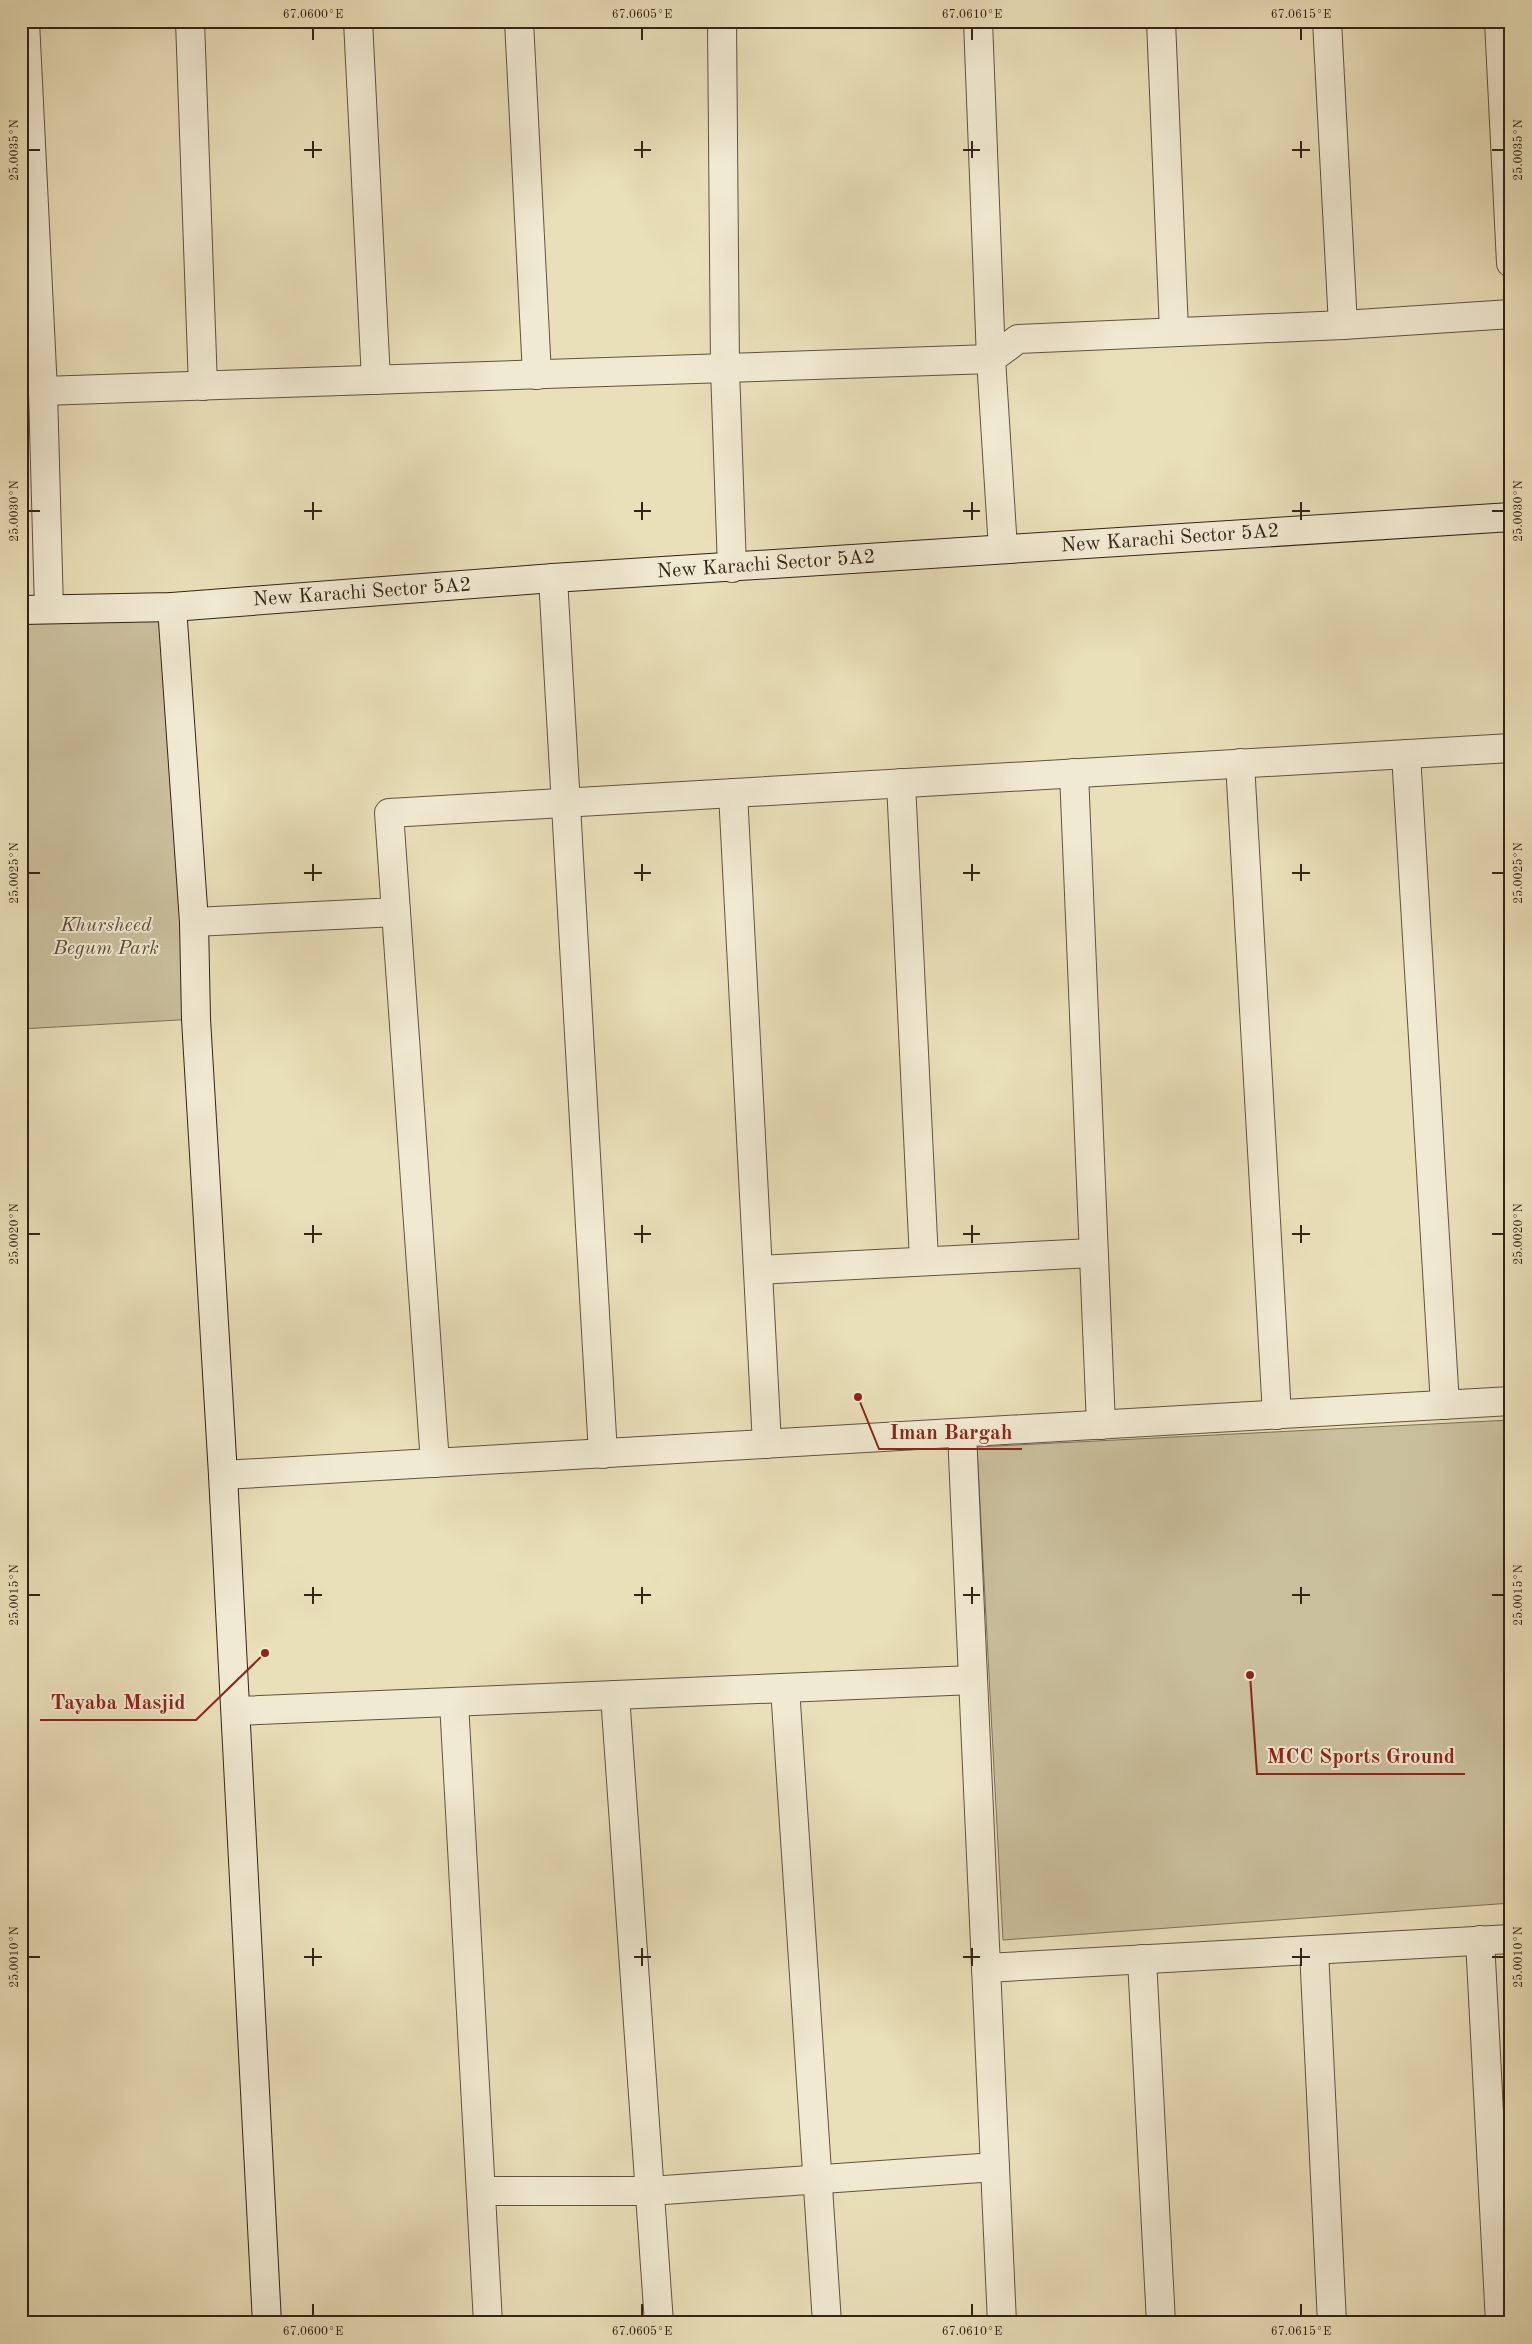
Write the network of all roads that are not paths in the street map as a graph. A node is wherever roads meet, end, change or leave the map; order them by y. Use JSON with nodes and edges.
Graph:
{"nodes":[{"id":1,"x":25,"y":21,"type":"edge"},
{"id":2,"x":190,"y":21,"type":"edge"},
{"id":3,"x":358,"y":21,"type":"edge"},
{"id":4,"x":519,"y":21,"type":"edge"},
{"id":5,"x":722,"y":21,"type":"edge"},
{"id":6,"x":978,"y":21,"type":"edge"},
{"id":7,"x":1161,"y":21,"type":"edge"},
{"id":8,"x":1328,"y":21,"type":"edge"},
{"id":9,"x":1499,"y":21,"type":"edge"},
{"id":10,"x":1511,"y":263,"type":"edge"},
{"id":11,"x":1511,"y":314,"type":"edge"},
{"id":12,"x":1343,"y":325,"type":"junction"},
{"id":13,"x":1174,"y":331,"type":"junction"},
{"id":14,"x":992,"y":359,"type":"junction"},
{"id":15,"x":725,"y":369,"type":"junction"},
{"id":16,"x":537,"y":375,"type":"junction"},
{"id":17,"x":376,"y":380,"type":"junction"},
{"id":18,"x":203,"y":386,"type":"junction"},
{"id":19,"x":43,"y":391,"type":"junction"},
{"id":20,"x":1511,"y":517,"type":"edge"},
{"id":21,"x":1003,"y":550,"type":"junction"},
{"id":22,"x":732,"y":568,"type":"junction"},
{"id":23,"x":553,"y":578,"type":"junction"},
{"id":24,"x":172,"y":607,"type":"junction"},
{"id":25,"x":49,"y":609,"type":"junction"},
{"id":26,"x":21,"y":610,"type":"edge"},
{"id":27,"x":1511,"y":748,"type":"edge"},
{"id":28,"x":1406,"y":754,"type":"junction"},
{"id":29,"x":1240,"y":763,"type":"junction"},
{"id":30,"x":1074,"y":773,"type":"junction"},
{"id":31,"x":901,"y":783,"type":"junction"},
{"id":32,"x":733,"y":793,"type":"junction"},
{"id":33,"x":566,"y":802,"type":"junction"},
{"id":34,"x":396,"y":912,"type":"junction"},
{"id":35,"x":194,"y":922,"type":"junction"},
{"id":36,"x":1092,"y":1253,"type":"junction"},
{"id":37,"x":924,"y":1260,"type":"junction"},
{"id":38,"x":758,"y":1270,"type":"junction"},
{"id":39,"x":1511,"y":1401,"type":"edge"},
{"id":40,"x":1445,"y":1405,"type":"junction"},
{"id":41,"x":1277,"y":1415,"type":"junction"},
{"id":42,"x":1101,"y":1425,"type":"junction"},
{"id":43,"x":962,"y":1433,"type":"junction"},
{"id":44,"x":767,"y":1444,"type":"junction"},
{"id":45,"x":603,"y":1454,"type":"junction"},
{"id":46,"x":435,"y":1463,"type":"junction"},
{"id":47,"x":223,"y":1476,"type":"junction"},
{"id":48,"x":973,"y":1680,"type":"junction"},
{"id":49,"x":785,"y":1688,"type":"junction"},
{"id":50,"x":615,"y":1695,"type":"junction"},
{"id":51,"x":454,"y":1702,"type":"junction"},
{"id":52,"x":236,"y":1711,"type":"junction"},
{"id":53,"x":1511,"y":1939,"type":"edge"},
{"id":54,"x":1480,"y":1940,"type":"junction"},
{"id":55,"x":1314,"y":1950,"type":"junction"},
{"id":56,"x":1142,"y":1959,"type":"junction"},
{"id":57,"x":986,"y":1968,"type":"junction"},
{"id":58,"x":995,"y":2167,"type":"junction"},
{"id":59,"x":818,"y":2180,"type":"junction"},
{"id":60,"x":481,"y":2191,"type":"junction"},
{"id":61,"x":650,"y":2191,"type":"junction"},
{"id":62,"x":267,"y":2323,"type":"edge"},
{"id":63,"x":488,"y":2323,"type":"edge"},
{"id":64,"x":658,"y":2323,"type":"edge"},
{"id":65,"x":827,"y":2323,"type":"edge"},
{"id":66,"x":1002,"y":2323,"type":"edge"},
{"id":67,"x":1160,"y":2323,"type":"edge"},
{"id":68,"x":1332,"y":2323,"type":"edge"},
{"id":69,"x":1500,"y":2323,"type":"edge"}],
"edges":[{"from":1,"to":19,"type":"street"},
{"from":2,"to":18,"type":"street"},
{"from":3,"to":17,"type":"street"},
{"from":4,"to":16,"type":"street"},
{"from":5,"to":15,"type":"street"},
{"from":6,"to":14,"type":"street"},
{"from":7,"to":13,"type":"street"},
{"from":8,"to":12,"type":"street"},
{"from":9,"to":10,"type":"street"},
{"from":11,"to":12,"type":"street"},
{"from":12,"to":13,"type":"street"},
{"from":13,"to":14,"type":"street"},
{"from":14,"to":15,"type":"street"},
{"from":14,"to":21,"type":"street"},
{"from":15,"to":16,"type":"street"},
{"from":15,"to":22,"type":"street"},
{"from":16,"to":17,"type":"street"},
{"from":17,"to":18,"type":"street"},
{"from":18,"to":19,"type":"street"},
{"from":19,"to":25,"type":"street"},
{"from":20,"to":21,"type":"street","name":"New Karachi Sector 5A2"},
{"from":21,"to":22,"type":"street","name":"New Karachi Sector 5A2"},
{"from":22,"to":23,"type":"street","name":"New Karachi Sector 5A2"},
{"from":23,"to":24,"type":"street","name":"New Karachi Sector 5A2"},
{"from":23,"to":33,"type":"street"},
{"from":24,"to":25,"type":"street","name":"New Karachi Sector 5A2"},
{"from":24,"to":35,"type":"street"},
{"from":25,"to":26,"type":"street","name":"New Karachi Sector 5A2"},
{"from":27,"to":28,"type":"street"},
{"from":28,"to":29,"type":"street"},
{"from":28,"to":40,"type":"street"},
{"from":29,"to":30,"type":"street"},
{"from":29,"to":41,"type":"street"},
{"from":30,"to":31,"type":"street"},
{"from":30,"to":36,"type":"street"},
{"from":31,"to":32,"type":"street"},
{"from":31,"to":37,"type":"street"},
{"from":32,"to":33,"type":"street"},
{"from":32,"to":38,"type":"street"},
{"from":33,"to":34,"type":"street"},
{"from":33,"to":45,"type":"street"},
{"from":34,"to":35,"type":"street"},
{"from":34,"to":46,"type":"street"},
{"from":35,"to":47,"type":"street"},
{"from":36,"to":37,"type":"street"},
{"from":36,"to":42,"type":"street"},
{"from":37,"to":38,"type":"street"},
{"from":38,"to":44,"type":"street"},
{"from":39,"to":40,"type":"street"},
{"from":40,"to":41,"type":"street"},
{"from":41,"to":42,"type":"street"},
{"from":42,"to":43,"type":"street"},
{"from":43,"to":44,"type":"street"},
{"from":43,"to":48,"type":"street"},
{"from":44,"to":45,"type":"street"},
{"from":45,"to":46,"type":"street"},
{"from":46,"to":47,"type":"street"},
{"from":47,"to":52,"type":"street"},
{"from":48,"to":49,"type":"street"},
{"from":48,"to":57,"type":"street"},
{"from":49,"to":50,"type":"street"},
{"from":49,"to":59,"type":"street"},
{"from":50,"to":51,"type":"street"},
{"from":50,"to":61,"type":"street"},
{"from":51,"to":52,"type":"street"},
{"from":51,"to":60,"type":"street"},
{"from":52,"to":62,"type":"street"},
{"from":53,"to":54,"type":"street"},
{"from":54,"to":55,"type":"street"},
{"from":54,"to":69,"type":"street"},
{"from":55,"to":56,"type":"street"},
{"from":55,"to":68,"type":"street"},
{"from":56,"to":57,"type":"street"},
{"from":56,"to":67,"type":"street"},
{"from":57,"to":58,"type":"street"},
{"from":58,"to":59,"type":"street"},
{"from":58,"to":66,"type":"street"},
{"from":59,"to":61,"type":"street"},
{"from":59,"to":65,"type":"street"},
{"from":60,"to":61,"type":"street"},
{"from":60,"to":63,"type":"street"},
{"from":61,"to":64,"type":"street"}]}
